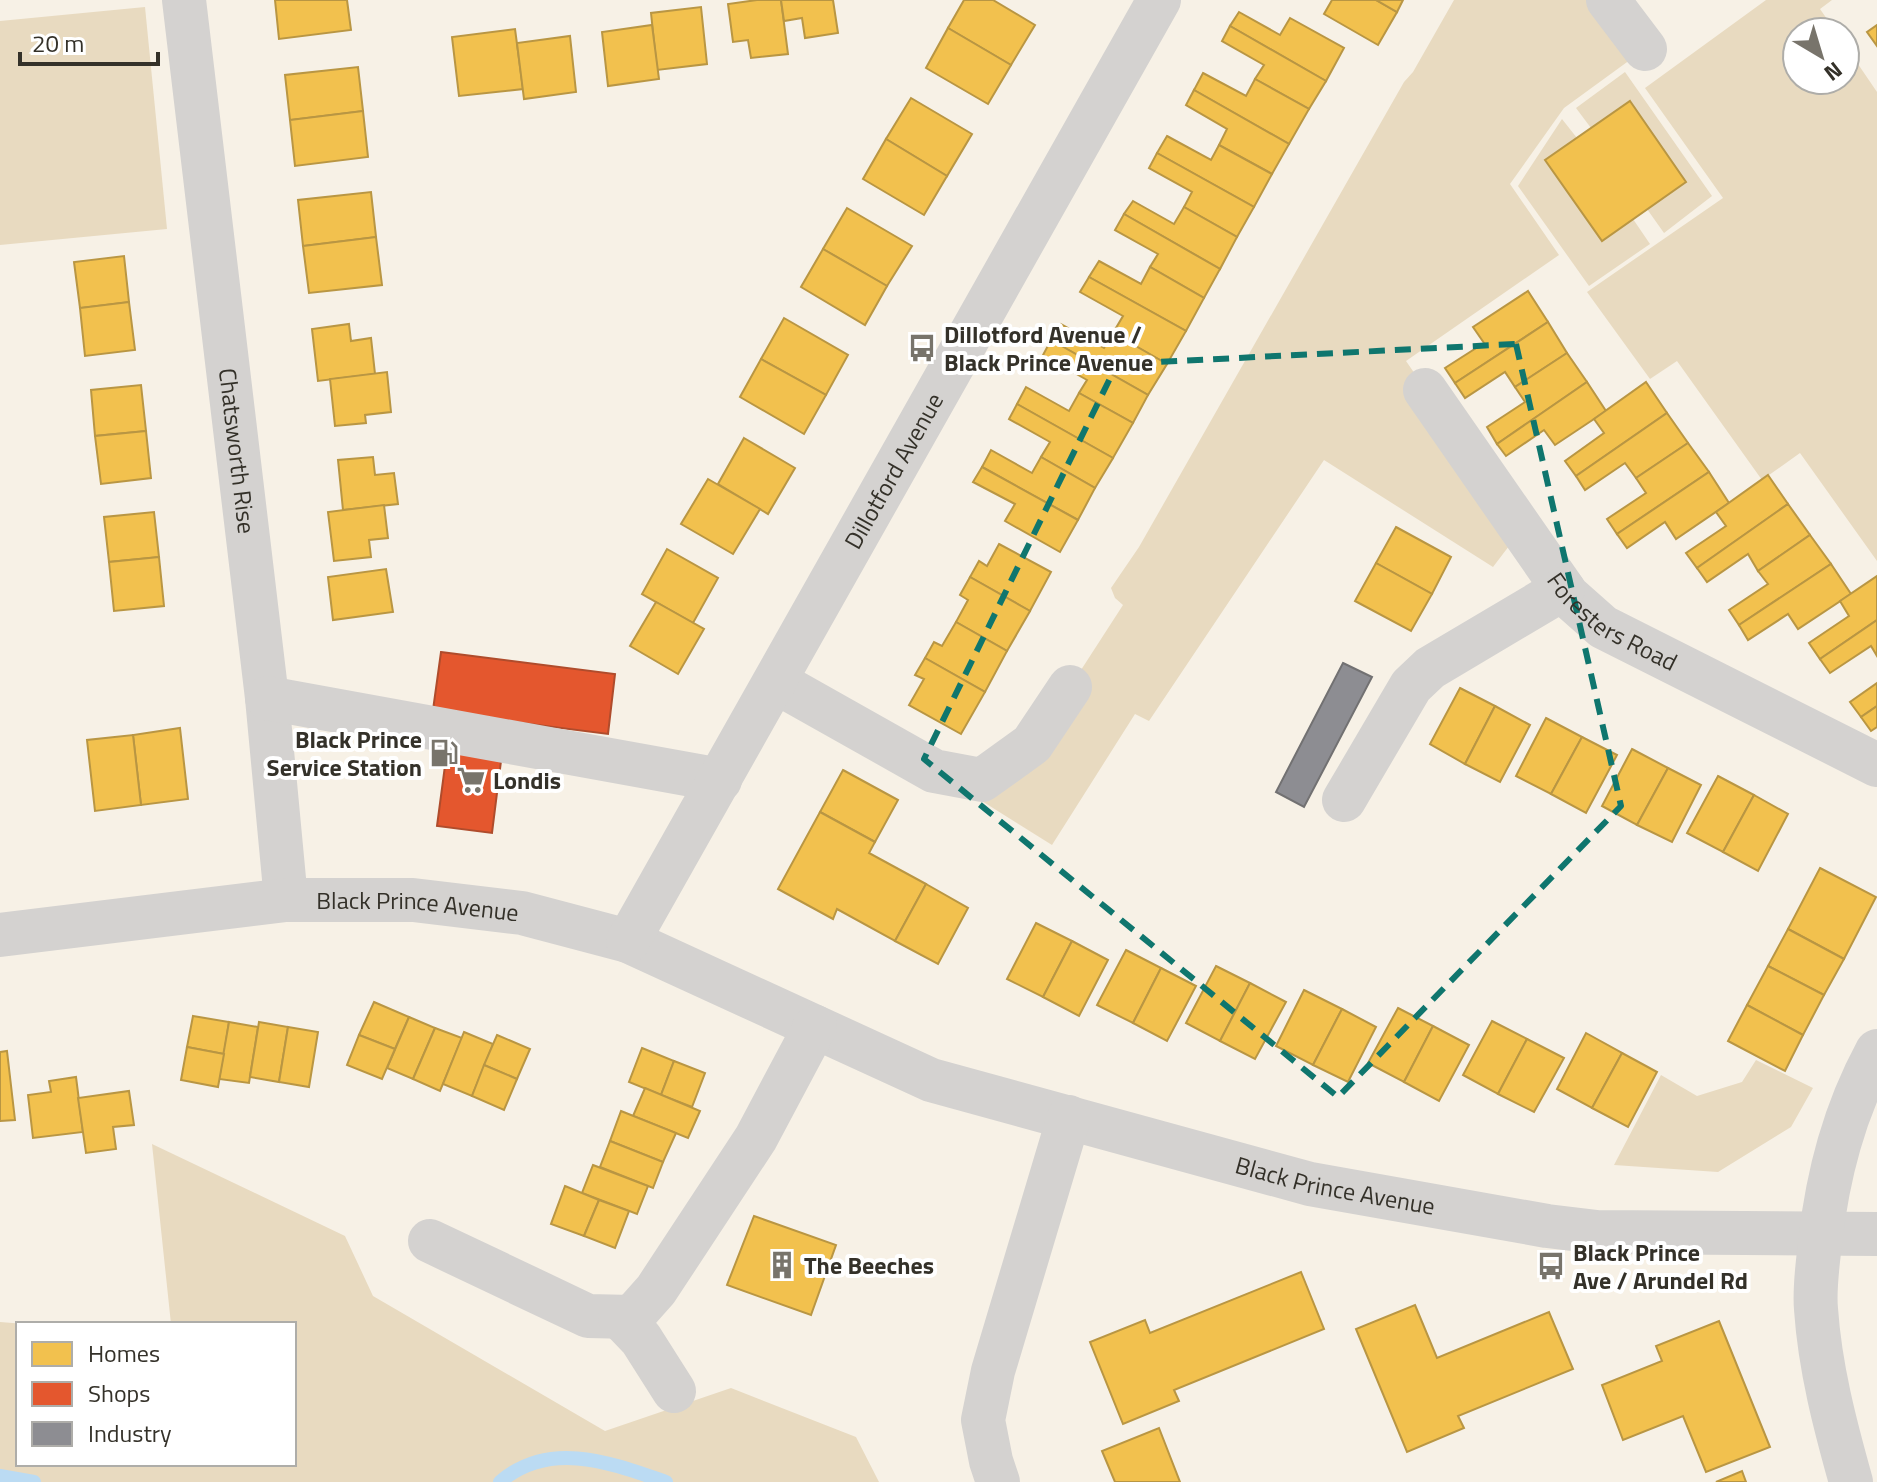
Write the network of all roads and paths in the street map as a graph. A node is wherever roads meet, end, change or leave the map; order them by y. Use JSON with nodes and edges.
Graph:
{"nodes":[{"id":1,"x":184,"y":0,"type":"edge"},
{"id":2,"x":1159,"y":0,"type":"edge"},
{"id":3,"x":1608,"y":0,"type":"edge"},
{"id":4,"x":1645,"y":49,"type":"dead end"},
{"id":5,"x":1425,"y":390,"type":"dead end"},
{"id":6,"x":1563,"y":589,"type":"junction"},
{"id":7,"x":776,"y":682,"type":"junction"},
{"id":8,"x":1070,"y":687,"type":"dead end"},
{"id":9,"x":267,"y":698,"type":"junction"},
{"id":10,"x":1877,"y":765,"type":"edge"},
{"id":11,"x":720,"y":780,"type":"junction"},
{"id":12,"x":1344,"y":800,"type":"dead end"},
{"id":13,"x":286,"y":900,"type":"junction"},
{"id":14,"x":0,"y":935,"type":"edge"},
{"id":15,"x":628,"y":941,"type":"junction"},
{"id":16,"x":815,"y":1027,"type":"junction"},
{"id":17,"x":1877,"y":1051,"type":"edge"},
{"id":18,"x":1069,"y":1117,"type":"junction"},
{"id":19,"x":1821,"y":1234,"type":"junction"},
{"id":20,"x":1877,"y":1234,"type":"edge"},
{"id":21,"x":430,"y":1241,"type":"dead end"},
{"id":22,"x":620,"y":1317,"type":"junction"},
{"id":23,"x":674,"y":1391,"type":"dead end"},
{"id":24,"x":998,"y":1482,"type":"edge"},
{"id":25,"x":1851,"y":1482,"type":"edge"}],
"edges":[{"from":1,"to":9,"type":"street","name":"Chatsworth Rise"},
{"from":2,"to":7,"type":"street","name":"Dillotford Avenue"},
{"from":3,"to":4,"type":"street"},
{"from":5,"to":6,"type":"street","name":"Foresters Road"},
{"from":6,"to":10,"type":"street","name":"Foresters Road"},
{"from":6,"to":12,"type":"street"},
{"from":7,"to":8,"type":"street"},
{"from":7,"to":11,"type":"street","name":"Dillotford Avenue"},
{"from":9,"to":11,"type":"street"},
{"from":9,"to":13,"type":"street","name":"Chatsworth Rise"},
{"from":11,"to":15,"type":"street","name":"Dillotford Avenue"},
{"from":13,"to":14,"type":"street","name":"Black Prince Avenue"},
{"from":13,"to":15,"type":"street","name":"Black Prince Avenue"},
{"from":15,"to":16,"type":"street","name":"Black Prince Avenue"},
{"from":16,"to":18,"type":"street","name":"Black Prince Avenue"},
{"from":16,"to":22,"type":"street"},
{"from":17,"to":19,"type":"street"},
{"from":18,"to":19,"type":"street","name":"Black Prince Avenue"},
{"from":18,"to":24,"type":"street"},
{"from":19,"to":20,"type":"street","name":"Black Prince Avenue"},
{"from":19,"to":25,"type":"street"},
{"from":21,"to":22,"type":"street"},
{"from":22,"to":23,"type":"street"}]}
